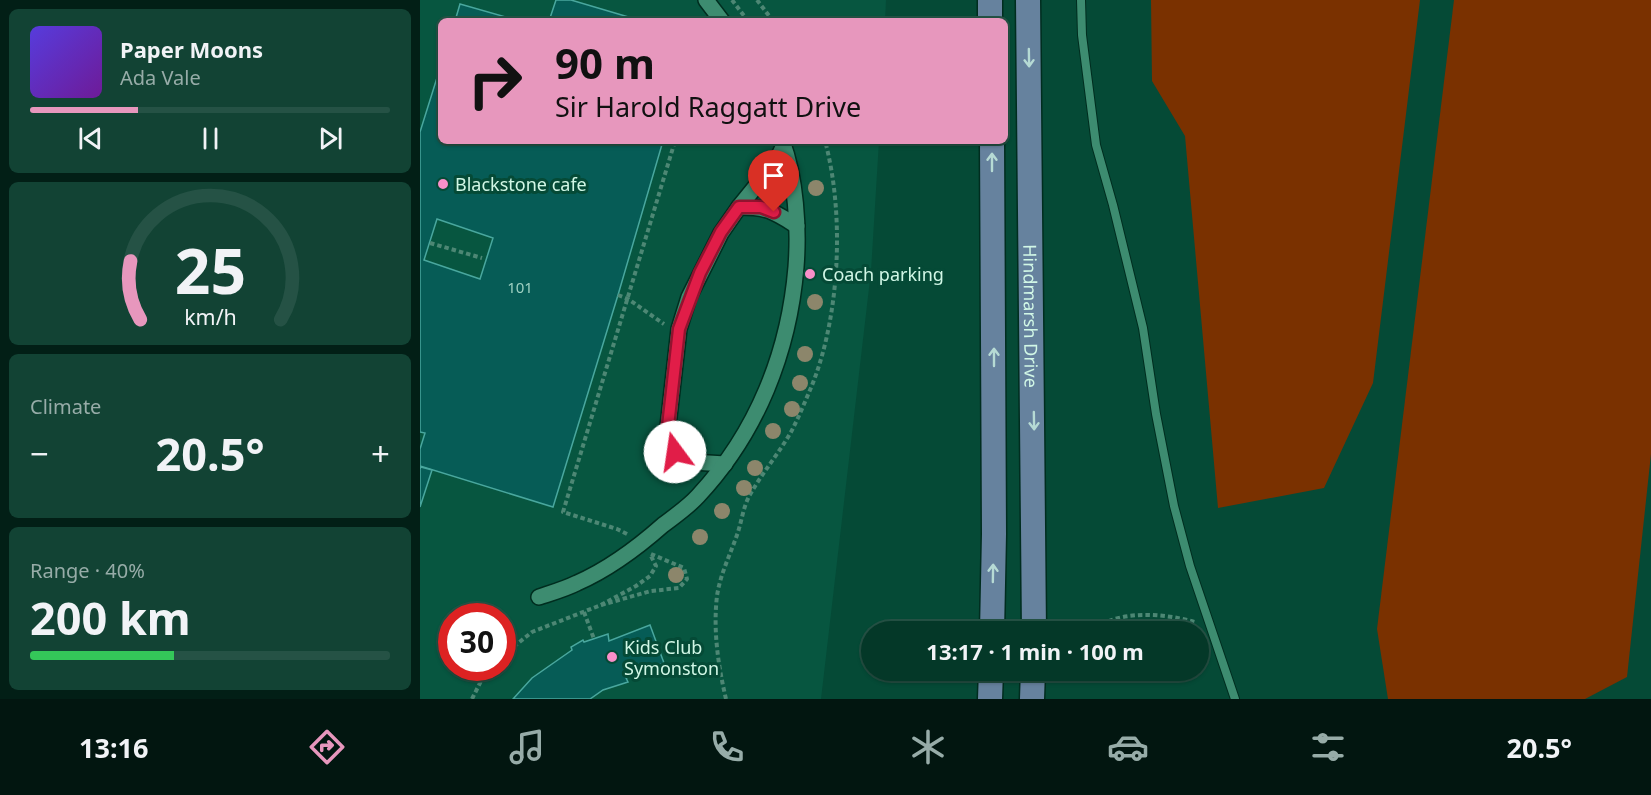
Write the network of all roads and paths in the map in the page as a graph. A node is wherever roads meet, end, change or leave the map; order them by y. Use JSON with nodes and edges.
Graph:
{"nodes":[{"id":1,"x":706,"y":0,"type":"edge"},
{"id":2,"x":732,"y":0,"type":"edge"},
{"id":3,"x":757,"y":0,"type":"edge"},
{"id":4,"x":990,"y":0,"type":"edge"},
{"id":5,"x":1028,"y":0,"type":"edge"},
{"id":6,"x":1082,"y":0,"type":"edge"},
{"id":7,"x":720,"y":18,"type":"edge"},
{"id":8,"x":746,"y":18,"type":"edge"},
{"id":9,"x":771,"y":18,"type":"edge"},
{"id":10,"x":990,"y":18,"type":"edge"},
{"id":11,"x":674,"y":144,"type":"edge"},
{"id":12,"x":783,"y":144,"type":"edge"},
{"id":13,"x":783,"y":144,"type":"edge"},
{"id":14,"x":826,"y":144,"type":"edge"},
{"id":15,"x":992,"y":144,"type":"edge"},
{"id":16,"x":739,"y":207,"type":"junction"},
{"id":17,"x":797,"y":226,"type":"junction"},
{"id":18,"x":430,"y":243,"type":"dead end"},
{"id":19,"x":482,"y":258,"type":"dead end"},
{"id":20,"x":618,"y":295,"type":"dead end"},
{"id":21,"x":628,"y":299,"type":"junction"},
{"id":22,"x":679,"y":329,"type":"junction"},
{"id":23,"x":725,"y":464,"type":"junction"},
{"id":24,"x":634,"y":538,"type":"dead end"},
{"id":25,"x":538,"y":597,"type":"dead end"},
{"id":26,"x":601,"y":605,"type":"junction"},
{"id":27,"x":584,"y":612,"type":"junction"},
{"id":28,"x":992,"y":621,"type":"edge"},
{"id":29,"x":1034,"y":621,"type":"edge"},
{"id":30,"x":1107,"y":621,"type":"edge"},
{"id":31,"x":1191,"y":621,"type":"edge"},
{"id":32,"x":1210,"y":626,"type":"joint"},
{"id":33,"x":594,"y":639,"type":"dead end"},
{"id":34,"x":516,"y":645,"type":"edge"},
{"id":35,"x":481,"y":681,"type":"edge"},
{"id":36,"x":991,"y":681,"type":"edge"},
{"id":37,"x":1033,"y":681,"type":"edge"},
{"id":38,"x":472,"y":699,"type":"edge"},
{"id":39,"x":726,"y":699,"type":"edge"},
{"id":40,"x":990,"y":699,"type":"edge"},
{"id":41,"x":1032,"y":699,"type":"edge"},
{"id":42,"x":1235,"y":699,"type":"edge"}],
"edges":[{"from":1,"to":7,"type":"street"},
{"from":2,"to":8,"type":"path"},
{"from":3,"to":9,"type":"path"},
{"from":4,"to":10,"type":"main road"},
{"from":5,"to":29,"type":"main road","name":"Hindmarsh Drive","one_way":true},
{"from":6,"to":32,"type":"lane"},
{"from":11,"to":21,"type":"path"},
{"from":12,"to":16,"type":"street"},
{"from":13,"to":17,"type":"street"},
{"from":14,"to":39,"type":"path"},
{"from":28,"to":15,"type":"main road","one_way":true},
{"from":16,"to":17,"type":"street"},
{"from":16,"to":22,"type":"street"},
{"from":17,"to":23,"type":"street"},
{"from":18,"to":19,"type":"path"},
{"from":20,"to":21,"type":"path"},
{"from":21,"to":22,"type":"path"},
{"from":21,"to":24,"type":"path"},
{"from":22,"to":23,"type":"street"},
{"from":23,"to":25,"type":"street"},
{"from":26,"to":26,"type":"path"},
{"from":26,"to":27,"type":"path"},
{"from":27,"to":33,"type":"path"},
{"from":27,"to":34,"type":"path"},
{"from":30,"to":31,"type":"path"},
{"from":32,"to":42,"type":"lane"},
{"from":35,"to":38,"type":"path"},
{"from":36,"to":40,"type":"main road"},
{"from":37,"to":41,"type":"main road"}]}
